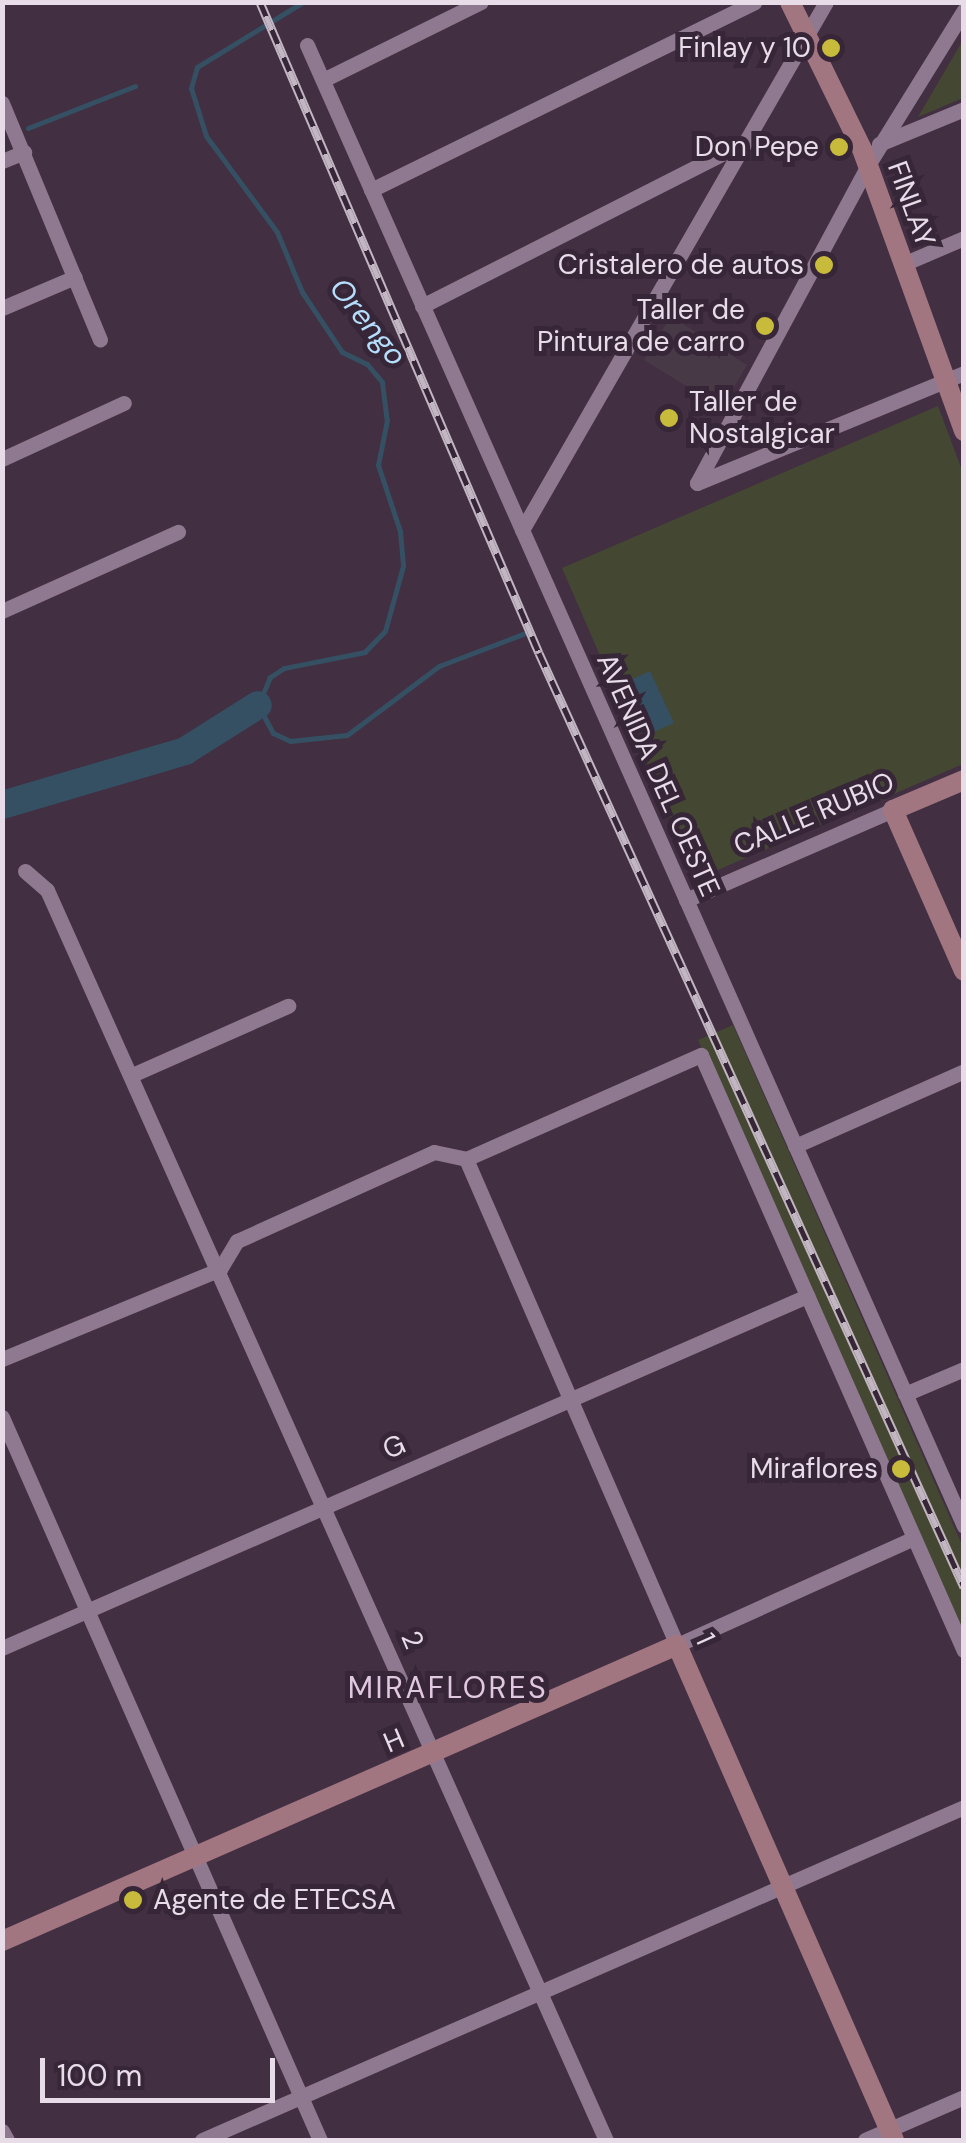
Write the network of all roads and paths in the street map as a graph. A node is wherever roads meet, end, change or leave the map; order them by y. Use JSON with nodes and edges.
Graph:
{"nodes":[{"id":1,"x":481,"y":2,"type":"edge"},
{"id":2,"x":754,"y":2,"type":"edge"},
{"id":3,"x":790,"y":2,"type":"edge"},
{"id":4,"x":826,"y":2,"type":"edge"},
{"id":5,"x":964,"y":10,"type":"edge"},
{"id":6,"x":807,"y":36,"type":"junction"},
{"id":7,"x":307,"y":44,"type":"dead end"},
{"id":8,"x":322,"y":80,"type":"junction"},
{"id":9,"x":2,"y":103,"type":"edge"},
{"id":10,"x":964,"y":109,"type":"edge"},
{"id":11,"x":742,"y":144,"type":"junction"},
{"id":12,"x":24,"y":152,"type":"junction"},
{"id":13,"x":870,"y":153,"type":"junction"},
{"id":14,"x":2,"y":161,"type":"edge"},
{"id":15,"x":371,"y":190,"type":"junction"},
{"id":16,"x":964,"y":238,"type":"edge"},
{"id":17,"x":903,"y":264,"type":"junction"},
{"id":18,"x":75,"y":277,"type":"junction"},
{"id":19,"x":422,"y":306,"type":"junction"},
{"id":20,"x":2,"y":308,"type":"edge"},
{"id":21,"x":100,"y":340,"type":"dead end"},
{"id":22,"x":955,"y":377,"type":"edge"},
{"id":23,"x":124,"y":404,"type":"dead end"},
{"id":24,"x":964,"y":432,"type":"edge"},
{"id":25,"x":2,"y":459,"type":"edge"},
{"id":26,"x":522,"y":530,"type":"junction"},
{"id":27,"x":178,"y":532,"type":"dead end"},
{"id":28,"x":2,"y":612,"type":"edge"},
{"id":29,"x":964,"y":780,"type":"edge"},
{"id":30,"x":893,"y":810,"type":"junction"},
{"id":31,"x":25,"y":872,"type":"dead end"},
{"id":32,"x":686,"y":900,"type":"junction"},
{"id":33,"x":964,"y":971,"type":"edge"},
{"id":34,"x":288,"y":1006,"type":"dead end"},
{"id":35,"x":964,"y":1071,"type":"edge"},
{"id":36,"x":132,"y":1075,"type":"junction"},
{"id":37,"x":795,"y":1146,"type":"junction"},
{"id":38,"x":466,"y":1160,"type":"junction"},
{"id":39,"x":220,"y":1268,"type":"junction"},
{"id":40,"x":807,"y":1296,"type":"junction"},
{"id":41,"x":2,"y":1359,"type":"edge"},
{"id":42,"x":964,"y":1368,"type":"edge"},
{"id":43,"x":905,"y":1394,"type":"junction"},
{"id":44,"x":571,"y":1396,"type":"junction"},
{"id":45,"x":2,"y":1418,"type":"edge"},
{"id":46,"x":326,"y":1504,"type":"junction"},
{"id":47,"x":964,"y":1526,"type":"edge"},
{"id":48,"x":914,"y":1538,"type":"junction"},
{"id":49,"x":90,"y":1609,"type":"junction"},
{"id":50,"x":677,"y":1644,"type":"junction"},
{"id":51,"x":2,"y":1648,"type":"edge"},
{"id":52,"x":964,"y":1651,"type":"edge"},
{"id":53,"x":434,"y":1754,"type":"junction"},
{"id":54,"x":964,"y":1807,"type":"edge"},
{"id":55,"x":198,"y":1854,"type":"junction"},
{"id":56,"x":784,"y":1888,"type":"junction"},
{"id":57,"x":2,"y":1940,"type":"edge"},
{"id":58,"x":542,"y":1995,"type":"junction"},
{"id":59,"x":964,"y":2096,"type":"edge"},
{"id":60,"x":302,"y":2097,"type":"junction"},
{"id":61,"x":2,"y":2131,"type":"edge"},
{"id":62,"x":892,"y":2135,"type":"edge"},
{"id":63,"x":7,"y":2140,"type":"edge"},
{"id":64,"x":202,"y":2140,"type":"edge"},
{"id":65,"x":320,"y":2140,"type":"edge"},
{"id":66,"x":606,"y":2140,"type":"edge"},
{"id":67,"x":865,"y":2140,"type":"edge"}],
"edges":[{"from":1,"to":8,"type":"street"},
{"from":2,"to":15,"type":"street"},
{"from":3,"to":6,"type":"street","name":"FINLAY"},
{"from":4,"to":6,"type":"street"},
{"from":5,"to":13,"type":"street"},
{"from":6,"to":11,"type":"street"},
{"from":6,"to":13,"type":"street","name":"FINLAY"},
{"from":7,"to":8,"type":"street","name":"AVENIDA DEL OESTE"},
{"from":8,"to":15,"type":"street","name":"AVENIDA DEL OESTE"},
{"from":9,"to":12,"type":"street"},
{"from":10,"to":13,"type":"street"},
{"from":11,"to":19,"type":"street"},
{"from":11,"to":26,"type":"street"},
{"from":12,"to":14,"type":"street"},
{"from":12,"to":18,"type":"street"},
{"from":13,"to":17,"type":"street","name":"FINLAY"},
{"from":13,"to":22,"type":"street"},
{"from":15,"to":19,"type":"street","name":"AVENIDA DEL OESTE"},
{"from":16,"to":17,"type":"street"},
{"from":17,"to":22,"type":"street","name":"FINLAY"},
{"from":18,"to":20,"type":"street"},
{"from":18,"to":21,"type":"street"},
{"from":19,"to":26,"type":"street","name":"AVENIDA DEL OESTE"},
{"from":22,"to":24,"type":"street","name":"FINLAY"},
{"from":23,"to":25,"type":"street"},
{"from":26,"to":32,"type":"street","name":"AVENIDA DEL OESTE"},
{"from":27,"to":28,"type":"street"},
{"from":29,"to":30,"type":"street","name":"CALLE RUBIO"},
{"from":30,"to":32,"type":"street","name":"CALLE RUBIO"},
{"from":30,"to":33,"type":"street"},
{"from":31,"to":36,"type":"street","name":"2"},
{"from":32,"to":37,"type":"street","name":"AVENIDA DEL OESTE"},
{"from":34,"to":36,"type":"street"},
{"from":35,"to":37,"type":"street"},
{"from":36,"to":39,"type":"street","name":"2"},
{"from":37,"to":43,"type":"street","name":"AVENIDA DEL OESTE"},
{"from":38,"to":39,"type":"street"},
{"from":38,"to":40,"type":"street"},
{"from":38,"to":44,"type":"street","name":"1"},
{"from":39,"to":41,"type":"street"},
{"from":39,"to":46,"type":"street","name":"2"},
{"from":40,"to":44,"type":"street","name":"G"},
{"from":40,"to":48,"type":"street"},
{"from":42,"to":43,"type":"street"},
{"from":43,"to":47,"type":"street","name":"AVENIDA DEL OESTE"},
{"from":44,"to":46,"type":"street","name":"G"},
{"from":44,"to":50,"type":"street","name":"1"},
{"from":45,"to":49,"type":"street"},
{"from":46,"to":49,"type":"street","name":"G"},
{"from":46,"to":53,"type":"street","name":"2"},
{"from":48,"to":50,"type":"street","name":"H"},
{"from":48,"to":52,"type":"street"},
{"from":49,"to":51,"type":"street","name":"G"},
{"from":49,"to":55,"type":"street"},
{"from":50,"to":53,"type":"street","name":"H"},
{"from":50,"to":56,"type":"street","name":"1"},
{"from":53,"to":55,"type":"street","name":"H"},
{"from":53,"to":58,"type":"street","name":"2"},
{"from":54,"to":56,"type":"street"},
{"from":55,"to":57,"type":"street","name":"H"},
{"from":55,"to":60,"type":"street"},
{"from":56,"to":58,"type":"street"},
{"from":56,"to":62,"type":"street","name":"1"},
{"from":58,"to":60,"type":"street"},
{"from":58,"to":66,"type":"street","name":"2"},
{"from":59,"to":62,"type":"street"},
{"from":60,"to":64,"type":"street"},
{"from":60,"to":65,"type":"street"},
{"from":61,"to":63,"type":"street"},
{"from":62,"to":67,"type":"street"}]}
